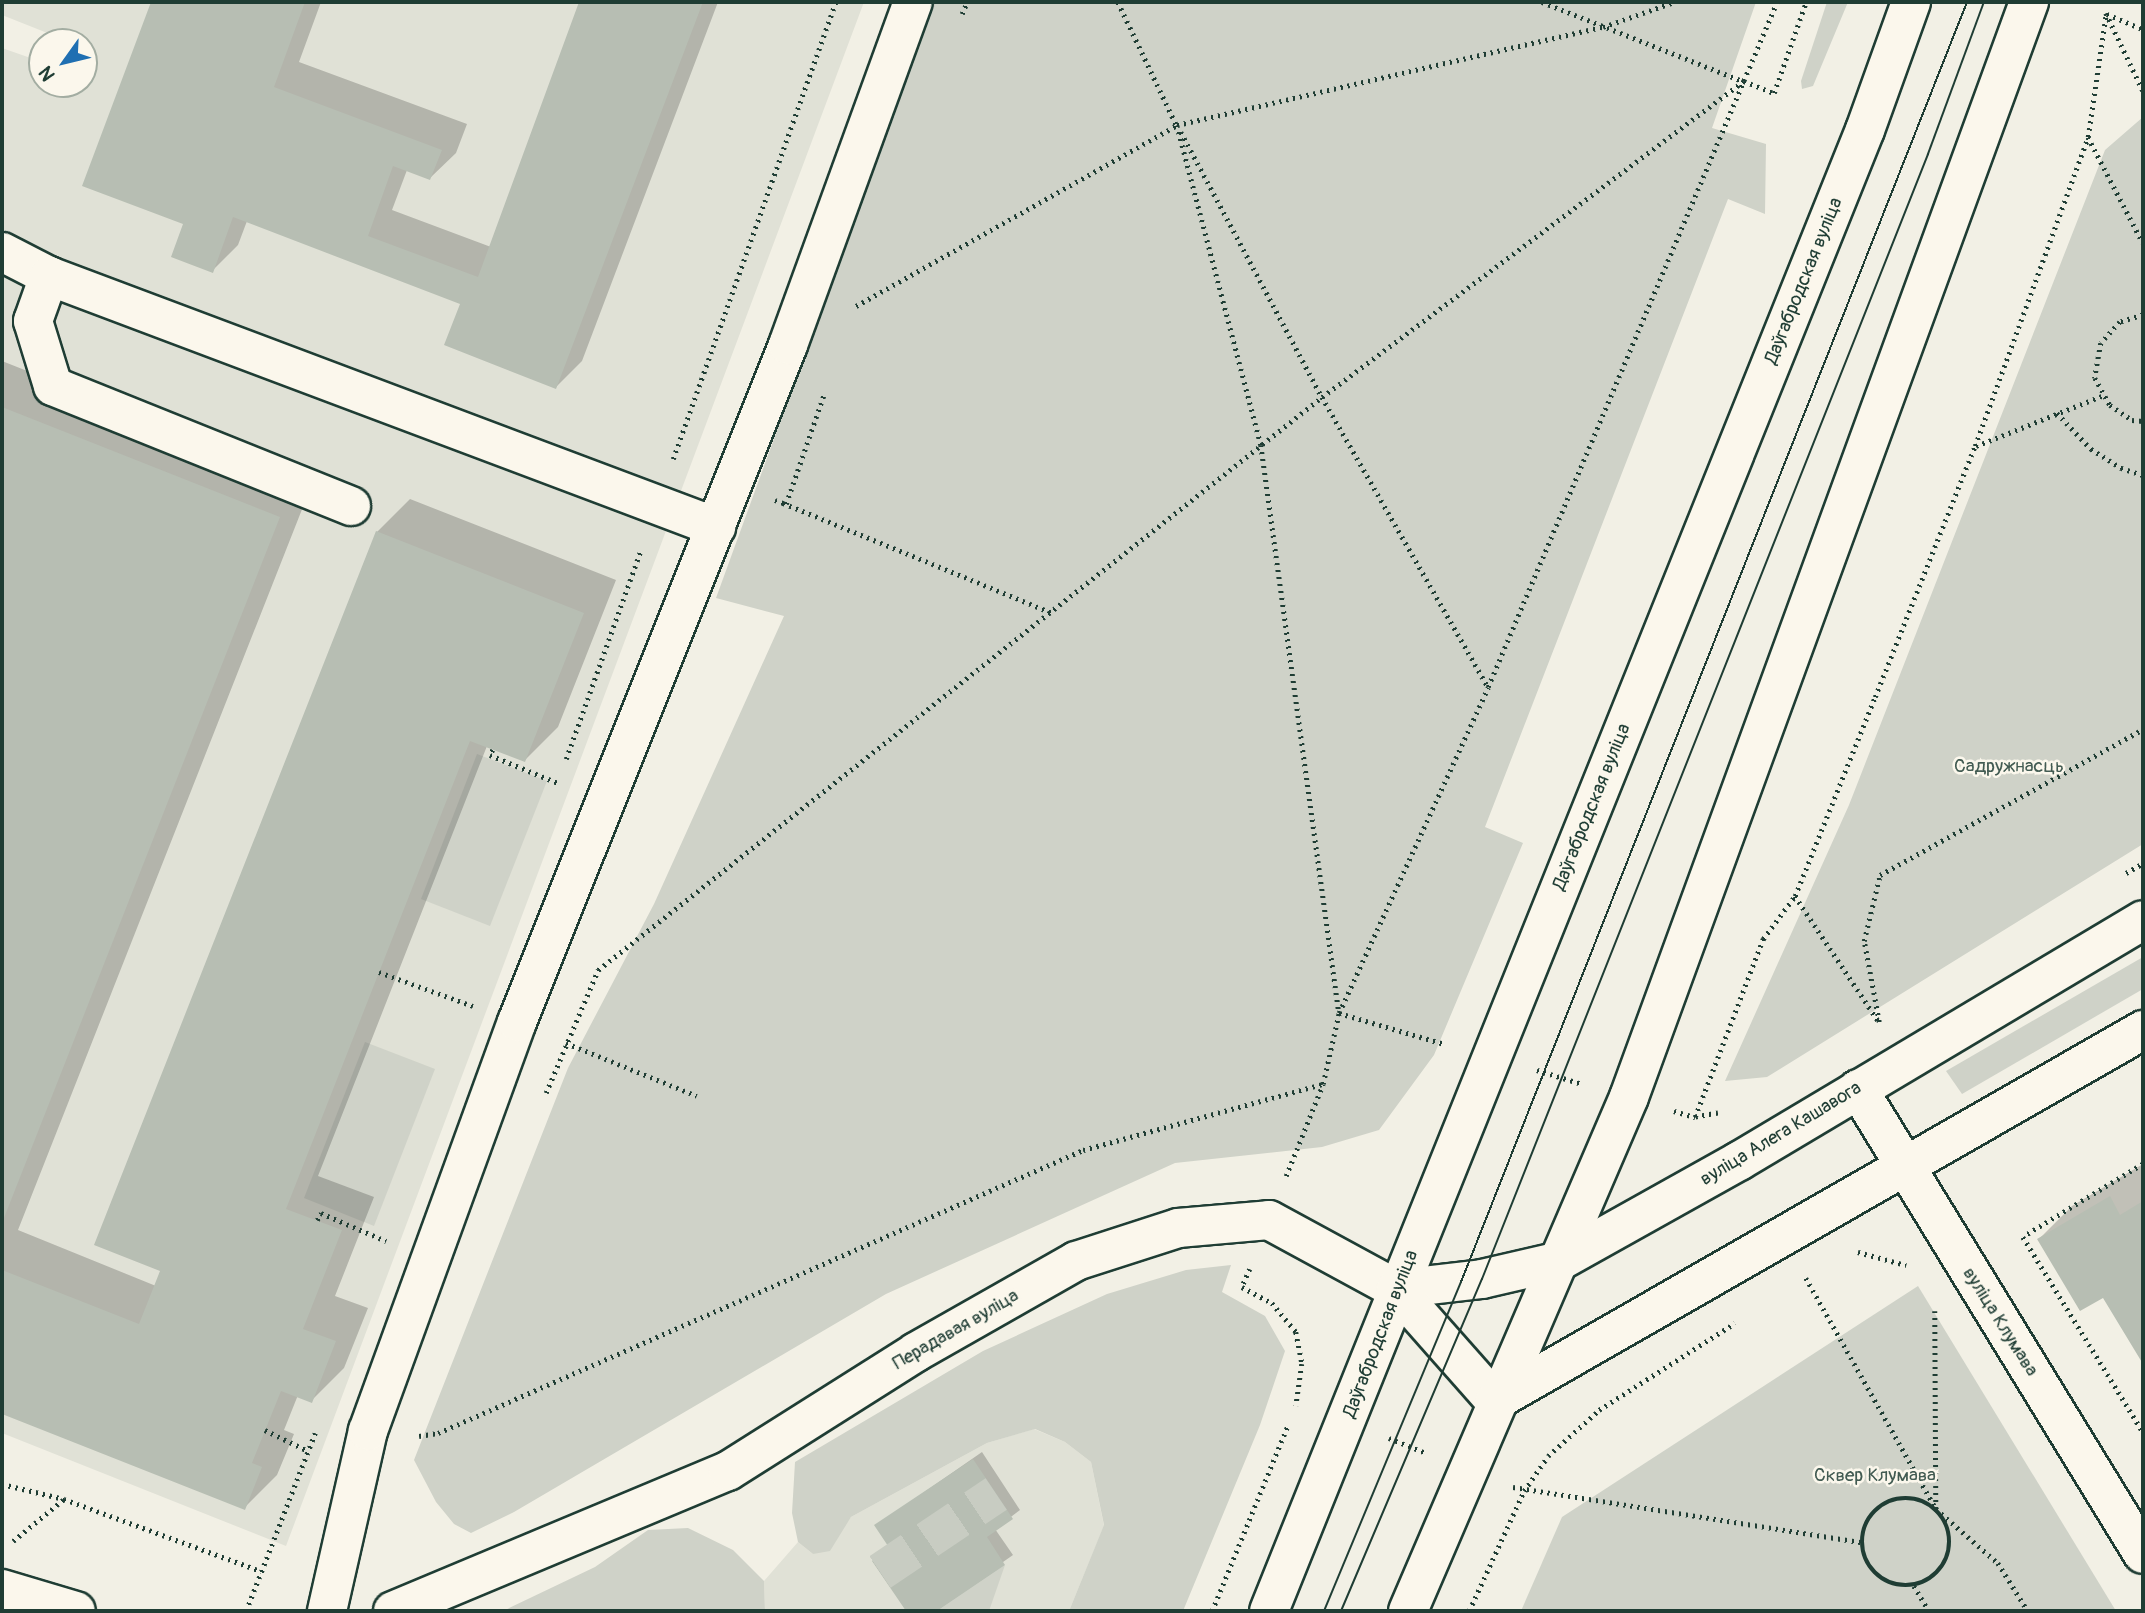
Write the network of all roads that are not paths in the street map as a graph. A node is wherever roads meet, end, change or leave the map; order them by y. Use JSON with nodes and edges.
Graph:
{"nodes":[{"id":1,"x":913,"y":2,"type":"edge"},
{"id":2,"x":1911,"y":2,"type":"edge"},
{"id":3,"x":2029,"y":2,"type":"edge"},
{"id":4,"x":2,"y":252,"type":"edge"},
{"id":5,"x":49,"y":276,"type":"junction"},
{"id":6,"x":351,"y":506,"type":"dead end"},
{"id":7,"x":716,"y":527,"type":"junction"},
{"id":8,"x":2143,"y":920,"type":"edge"},
{"id":9,"x":2143,"y":1030,"type":"edge"},
{"id":10,"x":1858,"y":1089,"type":"junction"},
{"id":11,"x":1903,"y":1166,"type":"junction"},
{"id":12,"x":1560,"y":1261,"type":"junction"},
{"id":13,"x":1396,"y":1289,"type":"junction"},
{"id":14,"x":1495,"y":1401,"type":"junction"},
{"id":15,"x":2143,"y":1554,"type":"edge"},
{"id":16,"x":2,"y":1589,"type":"edge"},
{"id":17,"x":76,"y":1611,"type":"edge"},
{"id":18,"x":327,"y":1611,"type":"edge"},
{"id":19,"x":393,"y":1611,"type":"edge"},
{"id":20,"x":1269,"y":1611,"type":"edge"},
{"id":21,"x":1408,"y":1611,"type":"edge"}],
"edges":[{"from":1,"to":7,"type":"main road"},
{"from":2,"to":13,"type":"main road","name":"Даўгабродская вуліца"},
{"from":3,"to":12,"type":"main road"},
{"from":4,"to":5,"type":"main road"},
{"from":5,"to":6,"type":"main road"},
{"from":5,"to":7,"type":"main road"},
{"from":7,"to":18,"type":"main road"},
{"from":8,"to":10,"type":"main road","name":"вуліца Алега Кашавога"},
{"from":9,"to":11,"type":"main road"},
{"from":10,"to":11,"type":"main road","name":"вуліца Клумава"},
{"from":10,"to":12,"type":"main road","name":"вуліца Алега Кашавога"},
{"from":11,"to":14,"type":"main road"},
{"from":11,"to":15,"type":"main road","name":"вуліца Клумава"},
{"from":12,"to":13,"type":"main road","name":"вуліца Алега Кашавога"},
{"from":12,"to":14,"type":"main road"},
{"from":13,"to":14,"type":"main road","name":"Перадавая вуліца"},
{"from":13,"to":19,"type":"main road","name":"Перадавая вуліца"},
{"from":13,"to":20,"type":"main road","name":"Даўгабродская вуліца"},
{"from":14,"to":21,"type":"main road"},
{"from":16,"to":17,"type":"main road"}]}
